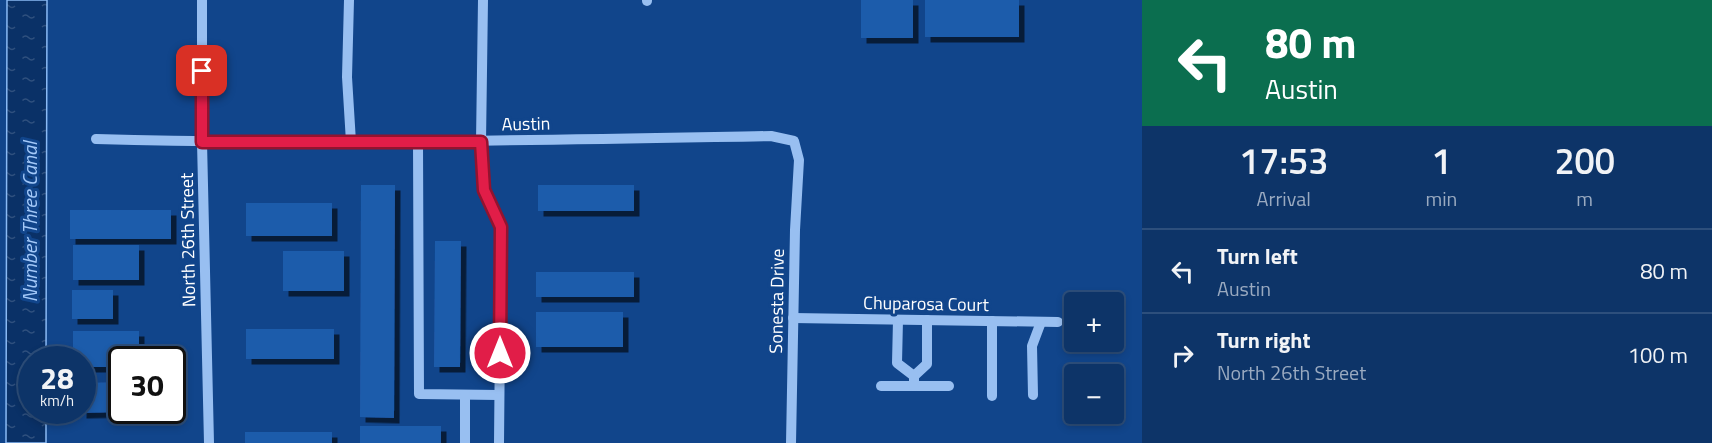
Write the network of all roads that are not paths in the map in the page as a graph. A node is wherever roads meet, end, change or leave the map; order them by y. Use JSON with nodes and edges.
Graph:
{"nodes":[{"id":1,"x":202,"y":0,"type":"edge"},
{"id":2,"x":350,"y":0,"type":"edge"},
{"id":3,"x":483,"y":0,"type":"edge"},
{"id":4,"x":96,"y":139,"type":"dead end"},
{"id":5,"x":202,"y":142,"type":"junction"},
{"id":6,"x":351,"y":142,"type":"junction"},
{"id":7,"x":418,"y":142,"type":"junction"},
{"id":8,"x":481,"y":142,"type":"junction"},
{"id":9,"x":799,"y":159,"type":"joint"},
{"id":10,"x":793,"y":318,"type":"junction"},
{"id":11,"x":898,"y":320,"type":"junction"},
{"id":12,"x":927,"y":320,"type":"junction"},
{"id":13,"x":992,"y":321,"type":"junction"},
{"id":14,"x":1041,"y":322,"type":"junction"},
{"id":15,"x":1058,"y":322,"type":"dead end"},
{"id":16,"x":914,"y":381,"type":"junction"},
{"id":17,"x":881,"y":386,"type":"dead end"},
{"id":18,"x":949,"y":386,"type":"dead end"},
{"id":19,"x":465,"y":395,"type":"junction"},
{"id":20,"x":499,"y":395,"type":"junction"},
{"id":21,"x":1033,"y":395,"type":"dead end"},
{"id":22,"x":992,"y":396,"type":"dead end"},
{"id":23,"x":208,"y":443,"type":"edge"},
{"id":24,"x":465,"y":443,"type":"edge"},
{"id":25,"x":499,"y":443,"type":"edge"},
{"id":26,"x":791,"y":443,"type":"edge"}],
"edges":[{"from":1,"to":5,"type":"street","name":"North 26th Street"},
{"from":2,"to":6,"type":"street"},
{"from":3,"to":8,"type":"street"},
{"from":4,"to":5,"type":"street","name":"Austin"},
{"from":5,"to":6,"type":"street","name":"Austin"},
{"from":5,"to":23,"type":"street","name":"North 26th Street"},
{"from":6,"to":7,"type":"street","name":"Austin"},
{"from":7,"to":8,"type":"street","name":"Austin"},
{"from":7,"to":19,"type":"street"},
{"from":8,"to":9,"type":"street","name":"Austin"},
{"from":8,"to":20,"type":"street"},
{"from":9,"to":10,"type":"street","name":"Sonesta Drive"},
{"from":10,"to":11,"type":"street","name":"Chuparosa Court"},
{"from":10,"to":26,"type":"street","name":"Sonesta Drive"},
{"from":11,"to":12,"type":"street","name":"Chuparosa Court"},
{"from":11,"to":16,"type":"street"},
{"from":12,"to":13,"type":"street","name":"Chuparosa Court"},
{"from":12,"to":16,"type":"street"},
{"from":13,"to":14,"type":"street","name":"Chuparosa Court"},
{"from":13,"to":22,"type":"street"},
{"from":14,"to":15,"type":"street","name":"Chuparosa Court"},
{"from":14,"to":21,"type":"street"},
{"from":16,"to":17,"type":"street"},
{"from":16,"to":18,"type":"street"},
{"from":19,"to":20,"type":"street"},
{"from":19,"to":24,"type":"street"},
{"from":20,"to":25,"type":"street"}]}
